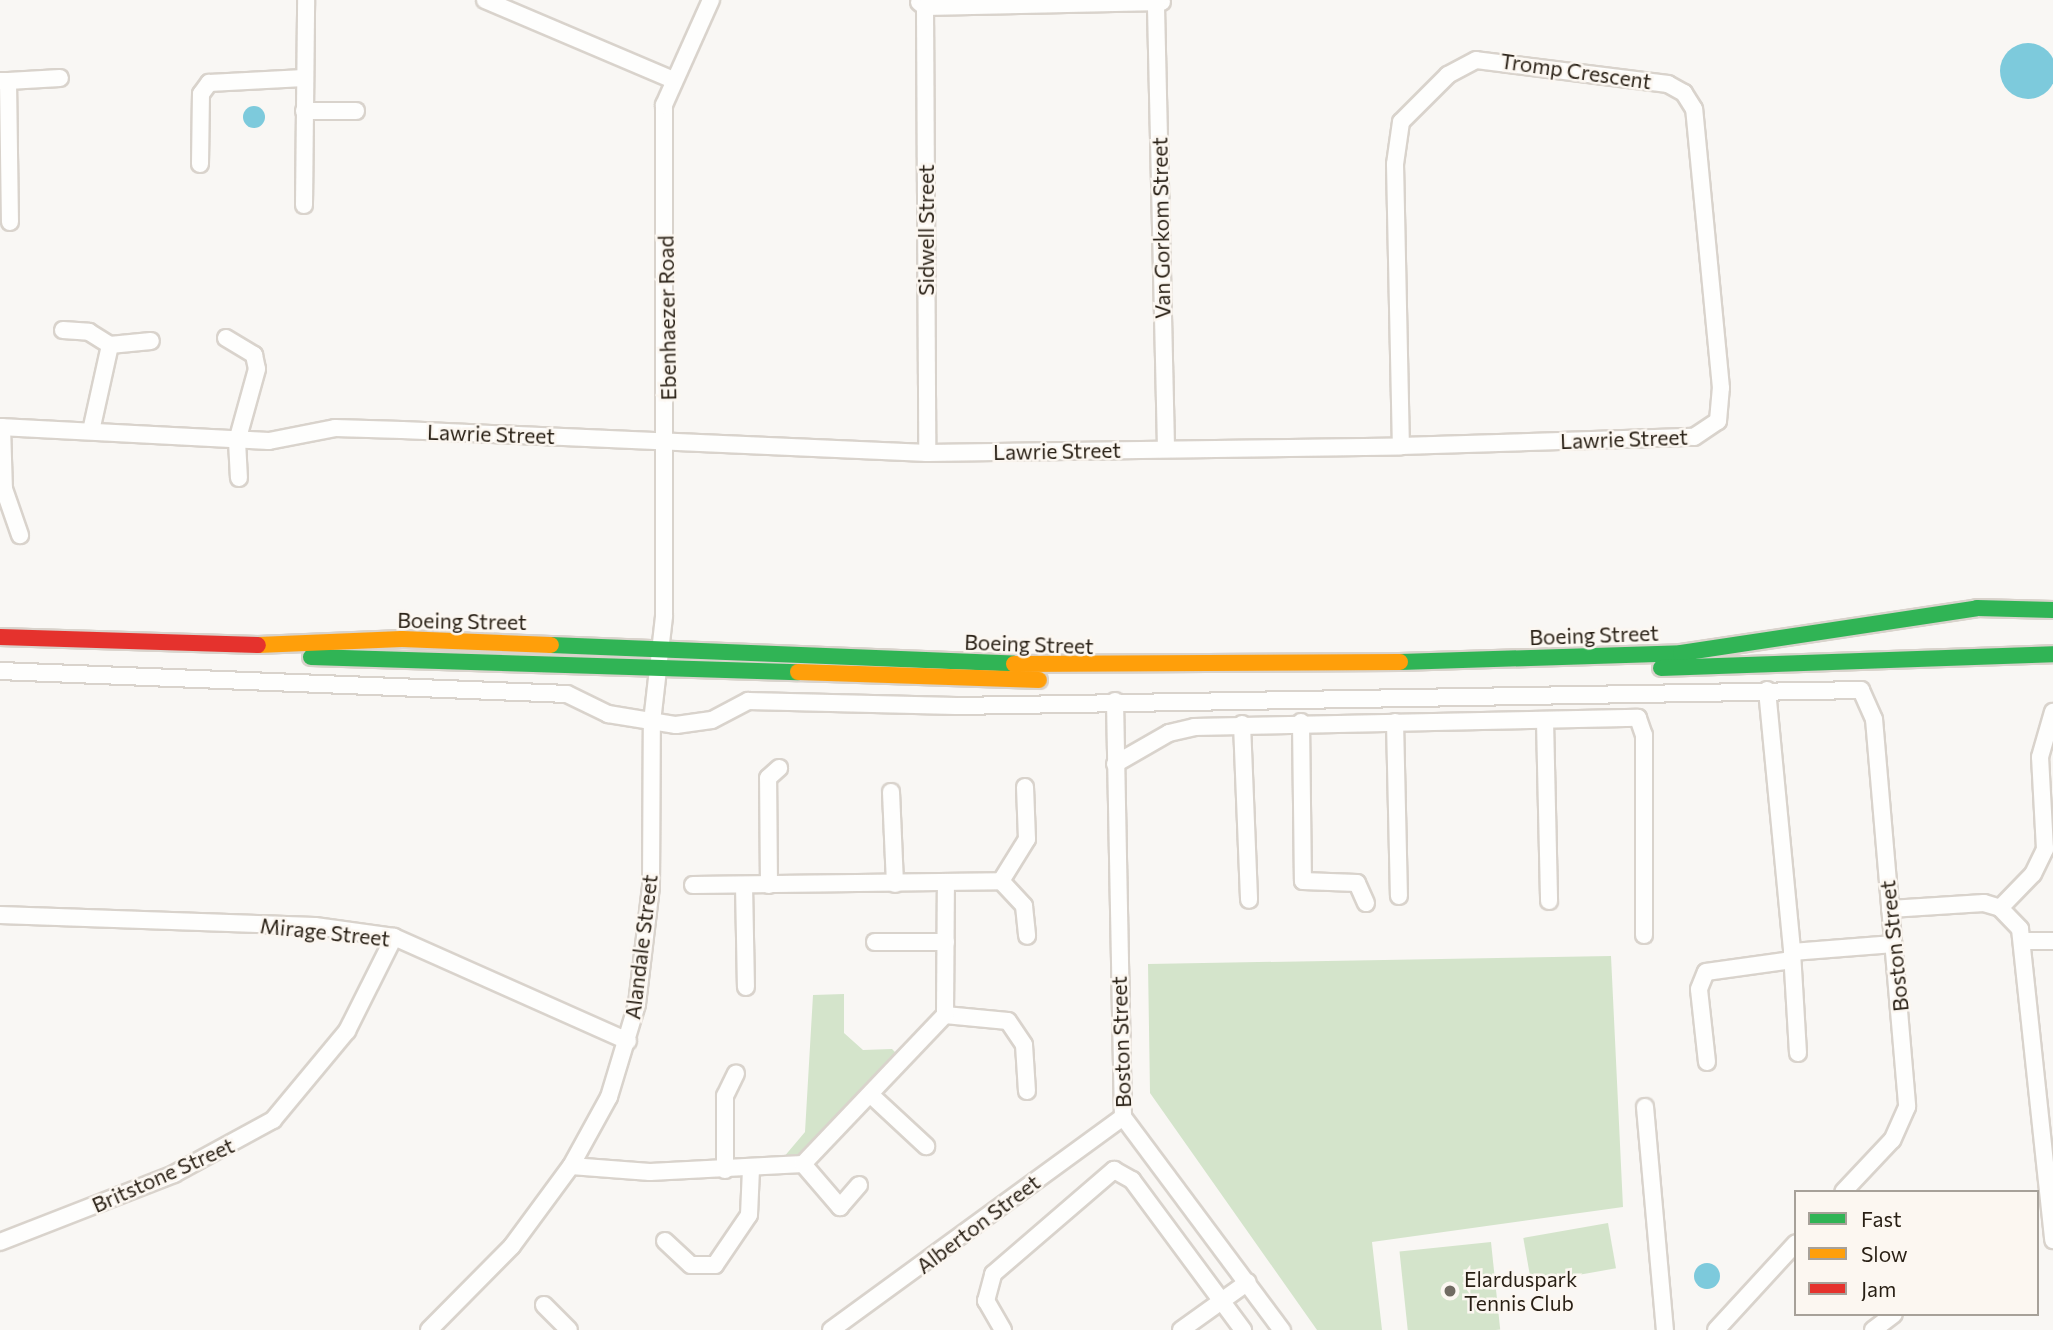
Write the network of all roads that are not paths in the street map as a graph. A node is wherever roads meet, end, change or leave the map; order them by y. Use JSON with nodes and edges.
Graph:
{"nodes":[{"id":1,"x":306,"y":0,"type":"edge"},
{"id":2,"x":485,"y":0,"type":"edge"},
{"id":3,"x":711,"y":0,"type":"edge"},
{"id":4,"x":1160,"y":3,"type":"edge"},
{"id":5,"x":921,"y":4,"type":"edge"},
{"id":6,"x":60,"y":78,"type":"dead end"},
{"id":7,"x":304,"y":78,"type":"junction"},
{"id":8,"x":670,"y":79,"type":"junction"},
{"id":9,"x":4,"y":81,"type":"edge"},
{"id":10,"x":304,"y":111,"type":"junction"},
{"id":11,"x":356,"y":111,"type":"dead end"},
{"id":12,"x":200,"y":164,"type":"dead end"},
{"id":13,"x":304,"y":205,"type":"dead end"},
{"id":14,"x":10,"y":222,"type":"dead end"},
{"id":15,"x":63,"y":330,"type":"dead end"},
{"id":16,"x":1717,"y":334,"type":"joint"},
{"id":17,"x":226,"y":338,"type":"dead end"},
{"id":18,"x":151,"y":341,"type":"dead end"},
{"id":19,"x":110,"y":345,"type":"junction"},
{"id":20,"x":1,"y":427,"type":"edge"},
{"id":21,"x":91,"y":431,"type":"junction"},
{"id":22,"x":237,"y":441,"type":"junction"},
{"id":23,"x":669,"y":442,"type":"junction"},
{"id":24,"x":1401,"y":446,"type":"junction"},
{"id":25,"x":1166,"y":449,"type":"junction"},
{"id":26,"x":927,"y":453,"type":"junction"},
{"id":27,"x":239,"y":478,"type":"dead end"},
{"id":28,"x":20,"y":535,"type":"dead end"},
{"id":29,"x":2053,"y":610,"type":"edge"},
{"id":30,"x":0,"y":637,"type":"edge"},
{"id":31,"x":0,"y":645,"type":"edge"},
{"id":32,"x":662,"y":647,"type":"junction"},
{"id":33,"x":2053,"y":654,"type":"edge"},
{"id":34,"x":661,"y":666,"type":"junction"},
{"id":35,"x":0,"y":671,"type":"edge"},
{"id":36,"x":1767,"y":690,"type":"junction"},
{"id":37,"x":1115,"y":701,"type":"junction"},
{"id":38,"x":2053,"y":712,"type":"edge"},
{"id":39,"x":1545,"y":721,"type":"junction"},
{"id":40,"x":652,"y":722,"type":"junction"},
{"id":41,"x":1301,"y":722,"type":"junction"},
{"id":42,"x":1395,"y":722,"type":"junction"},
{"id":43,"x":1242,"y":724,"type":"junction"},
{"id":44,"x":1115,"y":764,"type":"junction"},
{"id":45,"x":779,"y":768,"type":"dead end"},
{"id":46,"x":1025,"y":787,"type":"dead end"},
{"id":47,"x":891,"y":792,"type":"dead end"},
{"id":48,"x":1001,"y":881,"type":"junction"},
{"id":49,"x":946,"y":883,"type":"junction"},
{"id":50,"x":895,"y":884,"type":"junction"},
{"id":51,"x":693,"y":885,"type":"dead end"},
{"id":52,"x":744,"y":885,"type":"junction"},
{"id":53,"x":769,"y":885,"type":"junction"},
{"id":54,"x":1398,"y":896,"type":"dead end"},
{"id":55,"x":1249,"y":900,"type":"dead end"},
{"id":56,"x":1549,"y":901,"type":"dead end"},
{"id":57,"x":1366,"y":903,"type":"dead end"},
{"id":58,"x":2000,"y":908,"type":"junction"},
{"id":59,"x":1890,"y":909,"type":"junction"},
{"id":60,"x":0,"y":915,"type":"edge"},
{"id":61,"x":1644,"y":934,"type":"dead end"},
{"id":62,"x":1027,"y":936,"type":"dead end"},
{"id":63,"x":394,"y":937,"type":"junction"},
{"id":64,"x":2025,"y":941,"type":"junction"},
{"id":65,"x":2053,"y":941,"type":"edge"},
{"id":66,"x":875,"y":942,"type":"dead end"},
{"id":67,"x":946,"y":942,"type":"junction"},
{"id":68,"x":1894,"y":944,"type":"junction"},
{"id":69,"x":1792,"y":956,"type":"junction"},
{"id":70,"x":746,"y":987,"type":"dead end"},
{"id":71,"x":945,"y":1015,"type":"junction"},
{"id":72,"x":628,"y":1041,"type":"junction"},
{"id":73,"x":1798,"y":1053,"type":"dead end"},
{"id":74,"x":1707,"y":1062,"type":"dead end"},
{"id":75,"x":736,"y":1073,"type":"dead end"},
{"id":76,"x":2046,"y":1086,"type":"edge"},
{"id":77,"x":1027,"y":1091,"type":"dead end"},
{"id":78,"x":872,"y":1096,"type":"junction"},
{"id":79,"x":1645,"y":1108,"type":"dead end"},
{"id":80,"x":1124,"y":1116,"type":"junction"},
{"id":81,"x":926,"y":1146,"type":"dead end"},
{"id":82,"x":803,"y":1164,"type":"junction"},
{"id":83,"x":571,"y":1166,"type":"junction"},
{"id":84,"x":751,"y":1169,"type":"junction"},
{"id":85,"x":725,"y":1170,"type":"junction"},
{"id":86,"x":859,"y":1185,"type":"dead end"},
{"id":87,"x":1845,"y":1190,"type":"edge"},
{"id":88,"x":2052,"y":1220,"type":"edge"},
{"id":89,"x":2053,"y":1240,"type":"edge"},
{"id":90,"x":665,"y":1241,"type":"dead end"},
{"id":91,"x":0,"y":1242,"type":"edge"},
{"id":92,"x":1794,"y":1244,"type":"edge"},
{"id":93,"x":1248,"y":1282,"type":"junction"},
{"id":94,"x":1224,"y":1303,"type":"junction"},
{"id":95,"x":544,"y":1305,"type":"dead end"},
{"id":96,"x":1889,"y":1316,"type":"edge"},
{"id":97,"x":435,"y":1329,"type":"edge"},
{"id":98,"x":569,"y":1330,"type":"edge"},
{"id":99,"x":831,"y":1330,"type":"edge"},
{"id":100,"x":1003,"y":1330,"type":"edge"},
{"id":101,"x":1181,"y":1330,"type":"edge"},
{"id":102,"x":1242,"y":1330,"type":"edge"},
{"id":103,"x":1282,"y":1330,"type":"edge"},
{"id":104,"x":1665,"y":1330,"type":"edge"},
{"id":105,"x":1716,"y":1330,"type":"edge"},
{"id":106,"x":1873,"y":1330,"type":"edge"}],
"edges":[{"from":1,"to":7,"type":"street"},
{"from":2,"to":8,"type":"street"},
{"from":3,"to":8,"type":"street","name":"Ebenhaezer Road"},
{"from":4,"to":5,"type":"street"},
{"from":4,"to":25,"type":"street","name":"Van Gorkom Street"},
{"from":5,"to":26,"type":"street","name":"Sidwell Street"},
{"from":6,"to":9,"type":"street"},
{"from":7,"to":10,"type":"street"},
{"from":7,"to":12,"type":"street"},
{"from":8,"to":23,"type":"street","name":"Ebenhaezer Road"},
{"from":9,"to":14,"type":"street"},
{"from":10,"to":11,"type":"street"},
{"from":10,"to":13,"type":"street"},
{"from":15,"to":19,"type":"street"},
{"from":16,"to":24,"type":"street","name":"Lawrie Street"},
{"from":16,"to":24,"type":"street","name":"Tromp Crescent"},
{"from":17,"to":22,"type":"street"},
{"from":18,"to":19,"type":"street"},
{"from":19,"to":21,"type":"street"},
{"from":20,"to":21,"type":"street","name":"Lawrie Street"},
{"from":20,"to":28,"type":"street"},
{"from":21,"to":22,"type":"street","name":"Lawrie Street"},
{"from":22,"to":23,"type":"street","name":"Lawrie Street"},
{"from":22,"to":27,"type":"street"},
{"from":23,"to":26,"type":"street","name":"Lawrie Street"},
{"from":23,"to":32,"type":"street","name":"Ebenhaezer Road"},
{"from":24,"to":25,"type":"street","name":"Lawrie Street"},
{"from":25,"to":26,"type":"street","name":"Lawrie Street"},
{"from":29,"to":32,"type":"main road","name":"Boeing Street"},
{"from":30,"to":32,"type":"main road","name":"Boeing Street"},
{"from":31,"to":34,"type":"main road","name":"Boeing Street"},
{"from":32,"to":34,"type":"street","name":"Ebenhaezer Road"},
{"from":33,"to":34,"type":"main road","name":"Boeing Street"},
{"from":34,"to":40,"type":"street","name":"Alandale Street"},
{"from":35,"to":40,"type":"street"},
{"from":36,"to":37,"type":"street"},
{"from":36,"to":59,"type":"street","name":"Boston Street"},
{"from":36,"to":69,"type":"street"},
{"from":37,"to":40,"type":"street"},
{"from":37,"to":44,"type":"street","name":"Boston Street"},
{"from":38,"to":58,"type":"street"},
{"from":39,"to":42,"type":"street"},
{"from":39,"to":56,"type":"street"},
{"from":39,"to":61,"type":"street"},
{"from":40,"to":72,"type":"street","name":"Alandale Street"},
{"from":41,"to":42,"type":"street"},
{"from":41,"to":43,"type":"street"},
{"from":41,"to":57,"type":"street"},
{"from":42,"to":54,"type":"street"},
{"from":43,"to":44,"type":"street"},
{"from":43,"to":55,"type":"street"},
{"from":44,"to":80,"type":"street","name":"Boston Street"},
{"from":45,"to":53,"type":"street"},
{"from":46,"to":48,"type":"street"},
{"from":47,"to":50,"type":"street"},
{"from":48,"to":49,"type":"street"},
{"from":48,"to":62,"type":"street"},
{"from":49,"to":50,"type":"street"},
{"from":49,"to":67,"type":"street"},
{"from":50,"to":53,"type":"street"},
{"from":51,"to":52,"type":"street"},
{"from":52,"to":53,"type":"street"},
{"from":52,"to":70,"type":"street"},
{"from":58,"to":59,"type":"street"},
{"from":58,"to":64,"type":"street"},
{"from":59,"to":68,"type":"street","name":"Boston Street"},
{"from":60,"to":63,"type":"street","name":"Mirage Street"},
{"from":63,"to":72,"type":"street","name":"Mirage Street"},
{"from":63,"to":91,"type":"street","name":"Britstone Street"},
{"from":64,"to":65,"type":"street"},
{"from":64,"to":76,"type":"street"},
{"from":66,"to":67,"type":"street"},
{"from":67,"to":71,"type":"street"},
{"from":68,"to":69,"type":"street"},
{"from":68,"to":87,"type":"street","name":"Boston Street"},
{"from":69,"to":73,"type":"street"},
{"from":69,"to":74,"type":"street"},
{"from":71,"to":77,"type":"street"},
{"from":71,"to":78,"type":"street"},
{"from":72,"to":83,"type":"street","name":"Alandale Street"},
{"from":75,"to":85,"type":"street"},
{"from":76,"to":88,"type":"street"},
{"from":78,"to":81,"type":"street"},
{"from":78,"to":82,"type":"street"},
{"from":79,"to":104,"type":"street"},
{"from":80,"to":93,"type":"street","name":"Boston Street"},
{"from":80,"to":99,"type":"street","name":"Alberton Street"},
{"from":82,"to":84,"type":"street"},
{"from":82,"to":86,"type":"street"},
{"from":83,"to":85,"type":"street"},
{"from":83,"to":97,"type":"street","name":"Alandale Street"},
{"from":84,"to":85,"type":"street"},
{"from":84,"to":90,"type":"street"},
{"from":88,"to":89,"type":"street"},
{"from":92,"to":105,"type":"street"},
{"from":93,"to":94,"type":"street"},
{"from":93,"to":103,"type":"street","name":"Boston Street"},
{"from":94,"to":100,"type":"street"},
{"from":94,"to":101,"type":"street"},
{"from":94,"to":102,"type":"street"},
{"from":95,"to":98,"type":"street"},
{"from":96,"to":106,"type":"street"}]}
